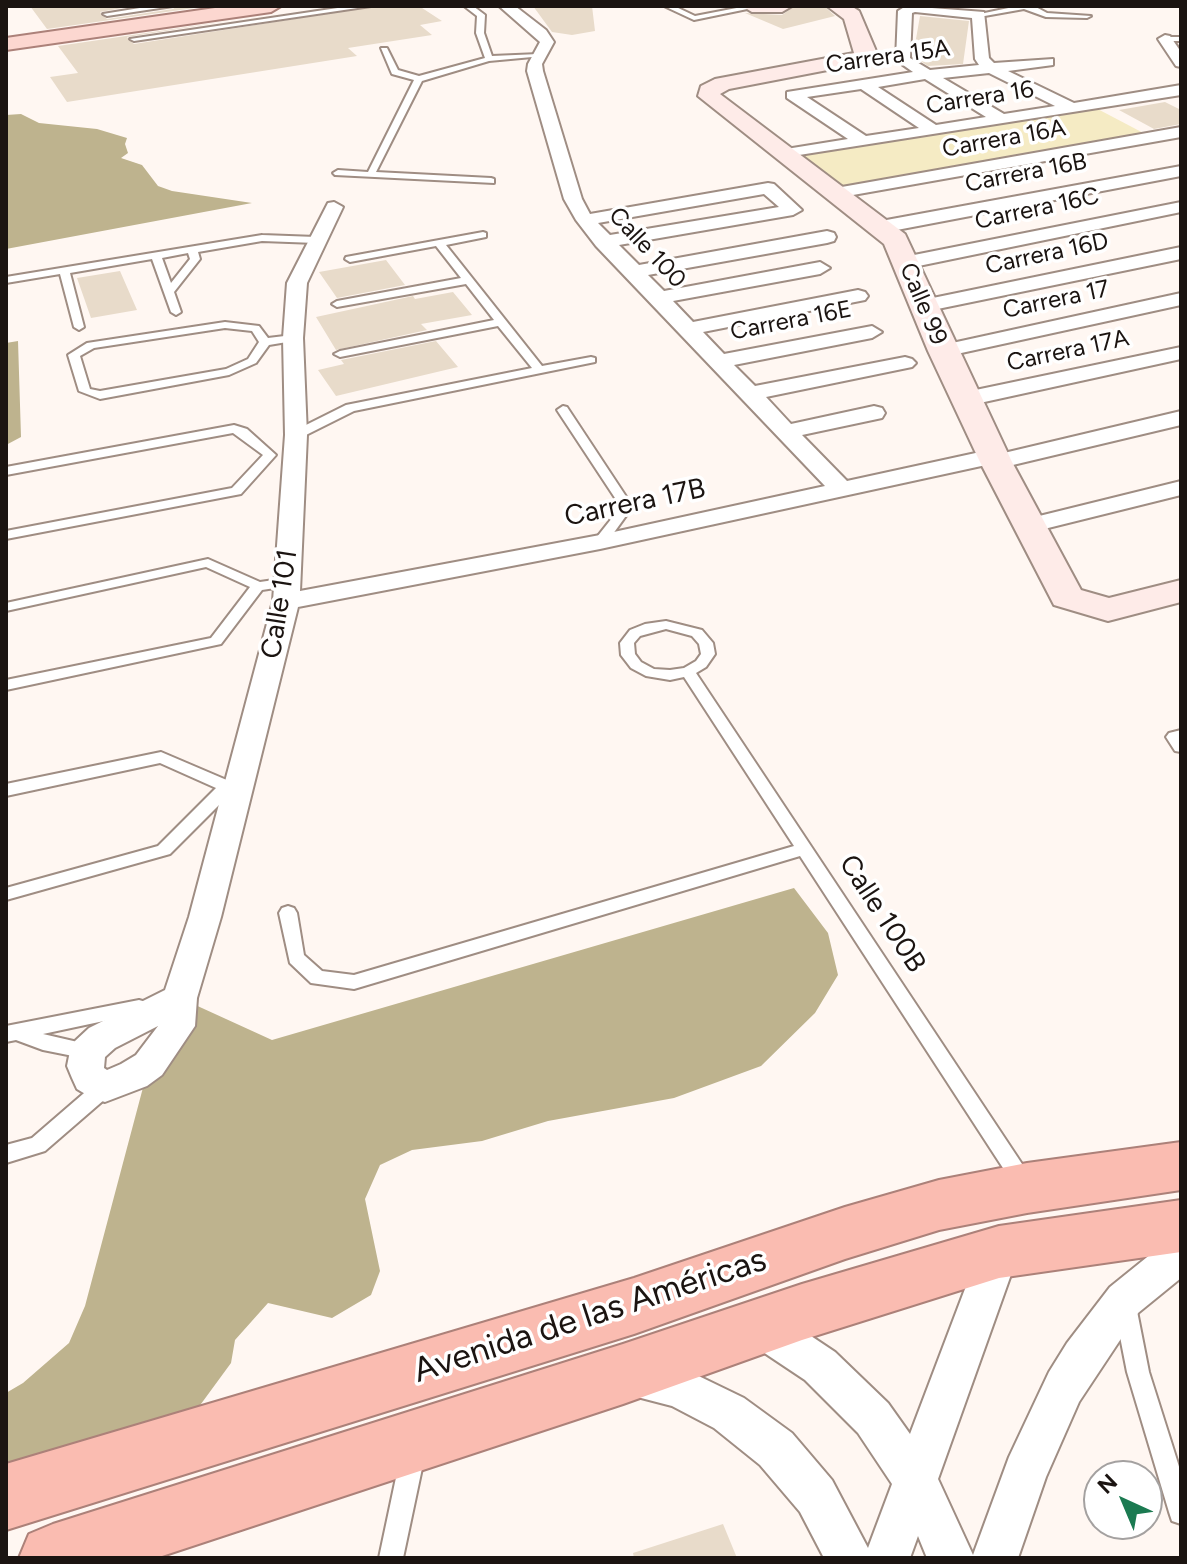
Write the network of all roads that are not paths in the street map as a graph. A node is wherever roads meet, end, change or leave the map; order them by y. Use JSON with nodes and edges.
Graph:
{"nodes":[{"id":1,"x":169,"y":6,"type":"edge"},
{"id":2,"x":230,"y":6,"type":"edge"},
{"id":3,"x":271,"y":6,"type":"edge"},
{"id":4,"x":367,"y":6,"type":"edge"},
{"id":5,"x":468,"y":6,"type":"edge"},
{"id":6,"x":506,"y":6,"type":"edge"},
{"id":7,"x":668,"y":6,"type":"edge"},
{"id":8,"x":752,"y":6,"type":"edge"},
{"id":9,"x":782,"y":6,"type":"edge"},
{"id":10,"x":837,"y":6,"type":"edge"},
{"id":11,"x":1084,"y":6,"type":"edge"},
{"id":12,"x":1027,"y":7,"type":"edge"},
{"id":13,"x":198,"y":8,"type":"edge"},
{"id":14,"x":107,"y":14,"type":"dead end"},
{"id":15,"x":979,"y":15,"type":"junction"},
{"id":16,"x":1087,"y":16,"type":"junction"},
{"id":17,"x":1092,"y":27,"type":"dead end"},
{"id":18,"x":6,"y":37,"type":"edge"},
{"id":19,"x":134,"y":39,"type":"dead end"},
{"id":20,"x":1173,"y":39,"type":"edge"},
{"id":21,"x":6,"y":44,"type":"edge"},
{"id":22,"x":384,"y":50,"type":"dead end"},
{"id":23,"x":539,"y":56,"type":"junction"},
{"id":24,"x":489,"y":59,"type":"junction"},
{"id":25,"x":1048,"y":62,"type":"dead end"},
{"id":26,"x":1181,"y":63,"type":"edge"},
{"id":27,"x":989,"y":67,"type":"junction"},
{"id":28,"x":924,"y":75,"type":"junction"},
{"id":29,"x":419,"y":79,"type":"junction"},
{"id":30,"x":864,"y":84,"type":"junction"},
{"id":31,"x":1177,"y":93,"type":"edge"},
{"id":32,"x":1072,"y":108,"type":"junction"},
{"id":33,"x":1001,"y":119,"type":"junction"},
{"id":34,"x":933,"y":130,"type":"junction"},
{"id":35,"x":1181,"y":132,"type":"edge"},
{"id":36,"x":862,"y":141,"type":"junction"},
{"id":37,"x":786,"y":154,"type":"junction"},
{"id":38,"x":1181,"y":171,"type":"edge"},
{"id":39,"x":338,"y":173,"type":"dead end"},
{"id":40,"x":371,"y":174,"type":"junction"},
{"id":41,"x":491,"y":181,"type":"dead end"},
{"id":42,"x":836,"y":193,"type":"junction"},
{"id":43,"x":334,"y":207,"type":"dead end"},
{"id":44,"x":1181,"y":207,"type":"edge"},
{"id":45,"x":585,"y":220,"type":"junction"},
{"id":46,"x":881,"y":227,"type":"junction"},
{"id":47,"x":483,"y":235,"type":"dead end"},
{"id":48,"x":827,"y":237,"type":"dead end"},
{"id":49,"x":316,"y":240,"type":"junction"},
{"id":50,"x":603,"y":242,"type":"junction"},
{"id":51,"x":439,"y":243,"type":"junction"},
{"id":52,"x":192,"y":250,"type":"junction"},
{"id":53,"x":1181,"y":253,"type":"edge"},
{"id":54,"x":156,"y":256,"type":"junction"},
{"id":55,"x":350,"y":259,"type":"dead end"},
{"id":56,"x":904,"y":263,"type":"junction"},
{"id":57,"x":820,"y":268,"type":"dead end"},
{"id":58,"x":64,"y":270,"type":"junction"},
{"id":59,"x":632,"y":272,"type":"junction"},
{"id":60,"x":6,"y":280,"type":"edge"},
{"id":61,"x":469,"y":280,"type":"junction"},
{"id":62,"x":169,"y":292,"type":"junction"},
{"id":63,"x":858,"y":296,"type":"dead end"},
{"id":64,"x":659,"y":298,"type":"junction"},
{"id":65,"x":1181,"y":299,"type":"edge"},
{"id":66,"x":337,"y":304,"type":"dead end"},
{"id":67,"x":923,"y":306,"type":"junction"},
{"id":68,"x":176,"y":312,"type":"dead end"},
{"id":69,"x":501,"y":322,"type":"junction"},
{"id":70,"x":79,"y":327,"type":"dead end"},
{"id":71,"x":688,"y":329,"type":"junction"},
{"id":72,"x":872,"y":332,"type":"dead end"},
{"id":73,"x":293,"y":338,"type":"junction"},
{"id":74,"x":265,"y":342,"type":"junction"},
{"id":75,"x":943,"y":351,"type":"junction"},
{"id":76,"x":1181,"y":353,"type":"edge"},
{"id":77,"x":340,"y":354,"type":"dead end"},
{"id":78,"x":591,"y":360,"type":"dead end"},
{"id":79,"x":720,"y":361,"type":"junction"},
{"id":80,"x":905,"y":363,"type":"dead end"},
{"id":81,"x":538,"y":369,"type":"junction"},
{"id":82,"x":750,"y":394,"type":"junction"},
{"id":83,"x":966,"y":399,"type":"junction"},
{"id":84,"x":563,"y":410,"type":"dead end"},
{"id":85,"x":874,"y":413,"type":"dead end"},
{"id":86,"x":1181,"y":418,"type":"edge"},
{"id":87,"x":788,"y":431,"type":"junction"},
{"id":88,"x":287,"y":447,"type":"junction"},
{"id":89,"x":995,"y":459,"type":"junction"},
{"id":90,"x":6,"y":471,"type":"edge"},
{"id":91,"x":1181,"y":488,"type":"edge"},
{"id":92,"x":841,"y":489,"type":"junction"},
{"id":93,"x":1028,"y":526,"type":"junction"},
{"id":94,"x":6,"y":535,"type":"edge"},
{"id":95,"x":600,"y":542,"type":"junction"},
{"id":96,"x":258,"y":586,"type":"junction"},
{"id":97,"x":1181,"y":591,"type":"edge"},
{"id":98,"x":287,"y":592,"type":"junction"},
{"id":99,"x":6,"y":607,"type":"edge"},
{"id":100,"x":688,"y":672,"type":"junction"},
{"id":101,"x":6,"y":685,"type":"edge"},
{"id":102,"x":1181,"y":735,"type":"edge"},
{"id":103,"x":1181,"y":747,"type":"edge"},
{"id":104,"x":232,"y":787,"type":"junction"},
{"id":105,"x":6,"y":790,"type":"edge"},
{"id":106,"x":805,"y":849,"type":"junction"},
{"id":107,"x":6,"y":894,"type":"edge"},
{"id":108,"x":288,"y":913,"type":"dead end"},
{"id":109,"x":180,"y":998,"type":"junction"},
{"id":110,"x":139,"y":1007,"type":"dead end"},
{"id":111,"x":11,"y":1033,"type":"edge"},
{"id":112,"x":88,"y":1051,"type":"junction"},
{"id":113,"x":105,"y":1087,"type":"junction"},
{"id":114,"x":6,"y":1154,"type":"edge"},
{"id":115,"x":1181,"y":1166,"type":"edge"},
{"id":116,"x":1027,"y":1188,"type":"junction"},
{"id":117,"x":1181,"y":1226,"type":"edge"},
{"id":118,"x":999,"y":1252,"type":"junction"},
{"id":119,"x":1181,"y":1254,"type":"edge"},
{"id":120,"x":1124,"y":1300,"type":"junction"},
{"id":121,"x":634,"y":1306,"type":"junction"},
{"id":122,"x":760,"y":1326,"type":"junction"},
{"id":123,"x":623,"y":1374,"type":"junction"},
{"id":124,"x":416,"y":1440,"type":"junction"},
{"id":125,"x":916,"y":1481,"type":"junction"},
{"id":126,"x":6,"y":1497,"type":"edge"},
{"id":127,"x":1181,"y":1512,"type":"edge"},
{"id":128,"x":387,"y":1557,"type":"edge"},
{"id":129,"x":53,"y":1558,"type":"edge"},
{"id":130,"x":849,"y":1558,"type":"edge"},
{"id":131,"x":887,"y":1558,"type":"edge"},
{"id":132,"x":951,"y":1558,"type":"edge"},
{"id":133,"x":995,"y":1558,"type":"edge"}],
"edges":[{"from":1,"to":14,"type":"lane"},
{"from":2,"to":13,"type":"main road"},
{"from":3,"to":21,"type":"main road"},
{"from":4,"to":19,"type":"lane"},
{"from":5,"to":24,"type":"lane"},
{"from":6,"to":23,"type":"street","name":"Calle 100"},
{"from":7,"to":8,"type":"lane"},
{"from":8,"to":9,"type":"street"},
{"from":10,"to":37,"type":"street","name":"Calle 99"},
{"from":11,"to":16,"type":"lane"},
{"from":12,"to":15,"type":"lane"},
{"from":12,"to":16,"type":"lane"},
{"from":13,"to":18,"type":"main road"},
{"from":15,"to":27,"type":"street"},
{"from":15,"to":28,"type":"street"},
{"from":16,"to":17,"type":"lane"},
{"from":20,"to":26,"type":"street"},
{"from":22,"to":29,"type":"lane"},
{"from":23,"to":24,"type":"lane"},
{"from":23,"to":45,"type":"street","name":"Calle 100"},
{"from":24,"to":29,"type":"lane"},
{"from":25,"to":27,"type":"street","name":"Carrera 15A"},
{"from":27,"to":28,"type":"street","name":"Carrera 15A"},
{"from":27,"to":32,"type":"street"},
{"from":28,"to":30,"type":"street","name":"Carrera 15A"},
{"from":28,"to":33,"type":"street"},
{"from":29,"to":40,"type":"lane"},
{"from":30,"to":34,"type":"street"},
{"from":30,"to":36,"type":"street","name":"Carrera 15A"},
{"from":31,"to":32,"type":"street","name":"Carrera 16"},
{"from":32,"to":33,"type":"street","name":"Carrera 16"},
{"from":33,"to":34,"type":"street","name":"Carrera 16"},
{"from":34,"to":36,"type":"street","name":"Carrera 16"},
{"from":35,"to":42,"type":"street","name":"Carrera 16A"},
{"from":36,"to":37,"type":"street","name":"Carrera 16"},
{"from":37,"to":42,"type":"street","name":"Calle 99"},
{"from":38,"to":46,"type":"street","name":"Carrera 16B"},
{"from":39,"to":40,"type":"lane"},
{"from":40,"to":41,"type":"lane"},
{"from":42,"to":46,"type":"street","name":"Calle 99"},
{"from":43,"to":49,"type":"street","name":"Calle 101"},
{"from":44,"to":56,"type":"street","name":"Carrera 16C"},
{"from":45,"to":50,"type":"street","name":"Calle 100"},
{"from":45,"to":50,"type":"street"},
{"from":46,"to":56,"type":"street","name":"Calle 99"},
{"from":47,"to":51,"type":"lane"},
{"from":48,"to":59,"type":"street"},
{"from":49,"to":52,"type":"lane"},
{"from":49,"to":73,"type":"street","name":"Calle 101"},
{"from":50,"to":59,"type":"street","name":"Calle 100"},
{"from":51,"to":55,"type":"lane"},
{"from":51,"to":61,"type":"lane"},
{"from":52,"to":54,"type":"lane"},
{"from":52,"to":62,"type":"lane"},
{"from":53,"to":67,"type":"street","name":"Carrera 16D"},
{"from":54,"to":58,"type":"lane"},
{"from":54,"to":62,"type":"lane"},
{"from":56,"to":67,"type":"street","name":"Calle 99"},
{"from":57,"to":64,"type":"street"},
{"from":58,"to":60,"type":"lane"},
{"from":58,"to":70,"type":"lane"},
{"from":59,"to":64,"type":"street","name":"Calle 100"},
{"from":61,"to":66,"type":"lane"},
{"from":61,"to":69,"type":"lane"},
{"from":62,"to":68,"type":"lane"},
{"from":63,"to":71,"type":"street"},
{"from":64,"to":71,"type":"street","name":"Calle 100"},
{"from":65,"to":75,"type":"street","name":"Carrera 17"},
{"from":67,"to":75,"type":"street","name":"Calle 99"},
{"from":69,"to":77,"type":"lane"},
{"from":69,"to":81,"type":"lane"},
{"from":71,"to":79,"type":"street","name":"Calle 100"},
{"from":72,"to":79,"type":"street","name":"Carrera 16E"},
{"from":73,"to":74,"type":"lane"},
{"from":73,"to":88,"type":"street","name":"Calle 101"},
{"from":74,"to":74,"type":"lane"},
{"from":75,"to":83,"type":"street","name":"Calle 99"},
{"from":76,"to":83,"type":"street","name":"Carrera 17A"},
{"from":78,"to":81,"type":"lane"},
{"from":79,"to":82,"type":"street","name":"Calle 100"},
{"from":80,"to":82,"type":"street"},
{"from":81,"to":88,"type":"lane"},
{"from":82,"to":87,"type":"street","name":"Calle 100"},
{"from":83,"to":89,"type":"street","name":"Calle 99"},
{"from":84,"to":95,"type":"lane"},
{"from":85,"to":87,"type":"street"},
{"from":86,"to":89,"type":"street","name":"Carrera 17B"},
{"from":87,"to":92,"type":"street","name":"Calle 100"},
{"from":88,"to":90,"type":"lane"},
{"from":88,"to":94,"type":"lane"},
{"from":88,"to":98,"type":"street","name":"Calle 101"},
{"from":89,"to":92,"type":"street","name":"Carrera 17B"},
{"from":89,"to":93,"type":"street","name":"Calle 99"},
{"from":91,"to":93,"type":"street"},
{"from":92,"to":95,"type":"street","name":"Carrera 17B"},
{"from":93,"to":97,"type":"street","name":"Calle 99"},
{"from":95,"to":98,"type":"street","name":"Carrera 17B"},
{"from":96,"to":98,"type":"lane"},
{"from":96,"to":99,"type":"lane"},
{"from":96,"to":101,"type":"lane"},
{"from":98,"to":104,"type":"street","name":"Calle 101"},
{"from":100,"to":100,"type":"lane"},
{"from":100,"to":106,"type":"lane","name":"Calle 100B"},
{"from":102,"to":103,"type":"lane"},
{"from":104,"to":105,"type":"lane"},
{"from":104,"to":107,"type":"lane"},
{"from":104,"to":109,"type":"street","name":"Calle 101"},
{"from":106,"to":108,"type":"lane"},
{"from":106,"to":116,"type":"lane","name":"Calle 100B"},
{"from":109,"to":112,"type":"street"},
{"from":109,"to":113,"type":"street","name":"Calle 101"},
{"from":110,"to":111,"type":"lane"},
{"from":111,"to":112,"type":"lane"},
{"from":112,"to":113,"type":"street"},
{"from":113,"to":114,"type":"lane"},
{"from":115,"to":116,"type":"highway","name":"Avenida de las Américas"},
{"from":116,"to":118,"type":"highway"},
{"from":116,"to":121,"type":"highway","name":"Avenida de las Américas"},
{"from":117,"to":118,"type":"highway","name":"Avenida de las Américas"},
{"from":118,"to":122,"type":"highway","name":"Avenida de las Américas"},
{"from":118,"to":125,"type":"street"},
{"from":119,"to":120,"type":"street"},
{"from":120,"to":127,"type":"lane"},
{"from":120,"to":133,"type":"street"},
{"from":121,"to":122,"type":"highway"},
{"from":121,"to":126,"type":"highway","name":"Avenida de las Américas"},
{"from":122,"to":123,"type":"highway","name":"Avenida de las Américas"},
{"from":122,"to":125,"type":"street"},
{"from":123,"to":124,"type":"highway","name":"Avenida de las Américas"},
{"from":123,"to":130,"type":"street"},
{"from":124,"to":128,"type":"lane"},
{"from":124,"to":129,"type":"highway","name":"Avenida de las Américas"},
{"from":125,"to":131,"type":"street"},
{"from":125,"to":132,"type":"street"}]}
